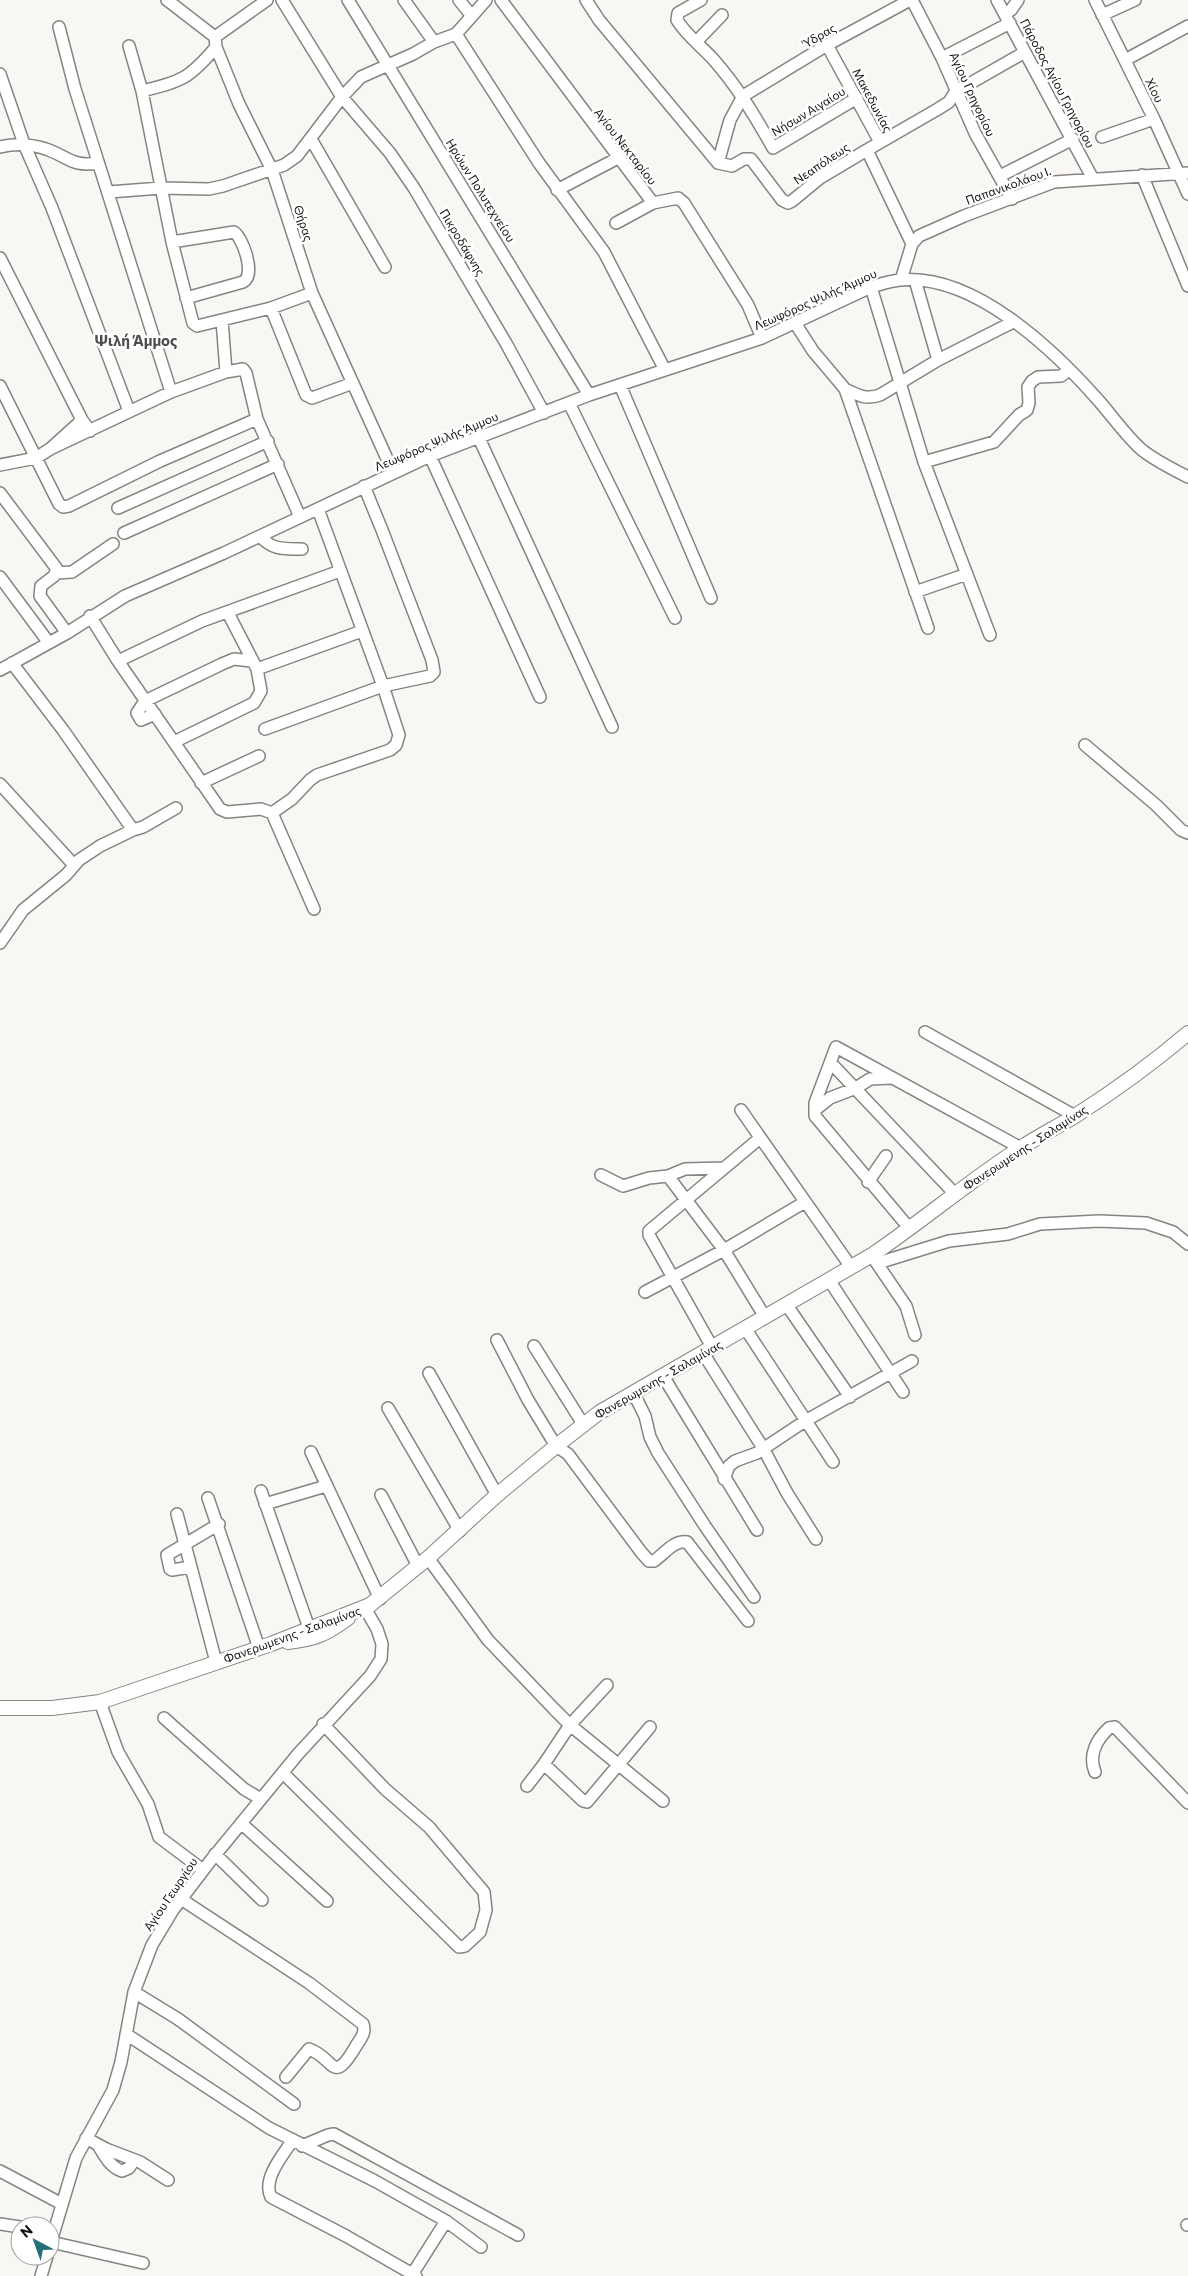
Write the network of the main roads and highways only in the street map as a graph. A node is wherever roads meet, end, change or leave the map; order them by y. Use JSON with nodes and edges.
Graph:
{"nodes":[{"id":1,"x":1188,"y":1033,"type":"edge"},
{"id":2,"x":360,"y":1610,"type":"junction"},
{"id":3,"x":265,"y":1646,"type":"junction"},
{"id":4,"x":0,"y":1708,"type":"edge"}],
"edges":[{"from":1,"to":2,"type":"main road","name":"Φανερωμενης - Σαλαμίνας"},
{"from":2,"to":3,"type":"main road","name":"Φανερωμενης - Σαλαμίνας"},
{"from":2,"to":3,"type":"main road"},
{"from":3,"to":4,"type":"main road","name":"Φανερωμενης - Σαλαμίνας"}]}
